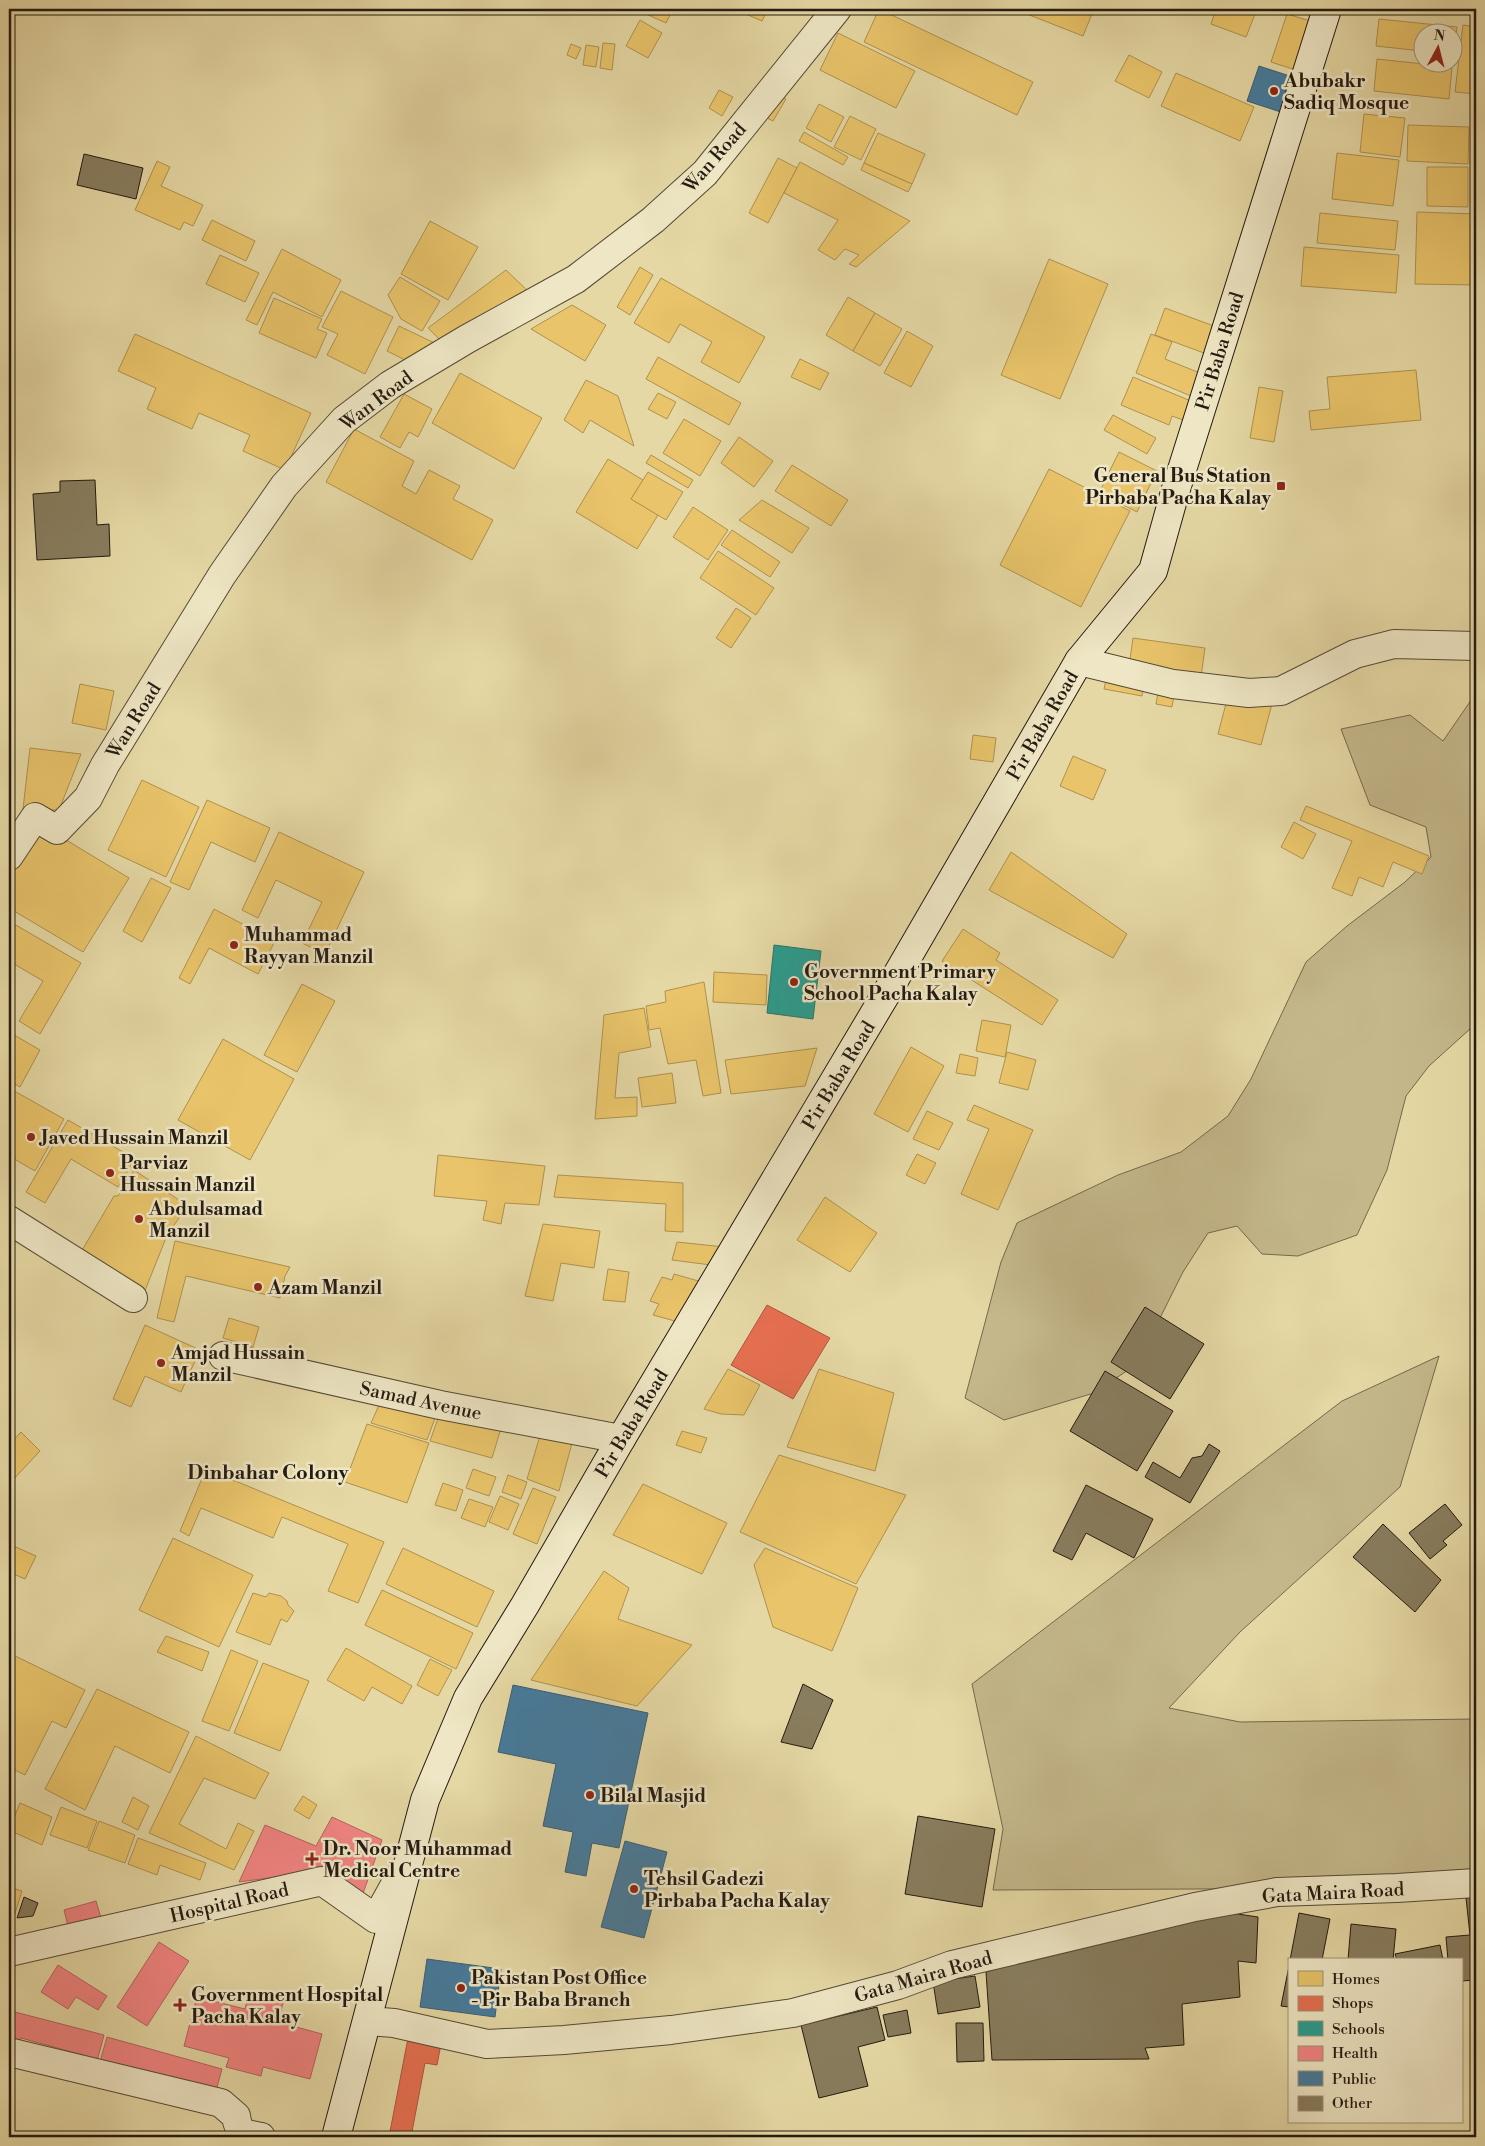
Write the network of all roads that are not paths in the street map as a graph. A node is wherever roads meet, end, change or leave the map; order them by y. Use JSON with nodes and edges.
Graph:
{"nodes":[{"id":1,"x":838,"y":9,"type":"edge"},
{"id":2,"x":1327,"y":9,"type":"edge"},
{"id":3,"x":1476,"y":646,"type":"edge"},
{"id":4,"x":1080,"y":661,"type":"junction"},
{"id":5,"x":9,"y":856,"type":"edge"},
{"id":6,"x":9,"y":1220,"type":"edge"},
{"id":7,"x":133,"y":1298,"type":"dead end"},
{"id":8,"x":223,"y":1356,"type":"dead end"},
{"id":9,"x":621,"y":1439,"type":"junction"},
{"id":10,"x":409,"y":1862,"type":"junction"},
{"id":11,"x":1476,"y":1884,"type":"edge"},
{"id":12,"x":9,"y":1952,"type":"edge"},
{"id":13,"x":368,"y":2021,"type":"junction"},
{"id":14,"x":9,"y":2052,"type":"edge"},
{"id":15,"x":248,"y":2136,"type":"edge"},
{"id":16,"x":336,"y":2137,"type":"edge"}],
"edges":[{"from":1,"to":5,"type":"street","name":"Wan Road"},
{"from":2,"to":4,"type":"street","name":"Pir Baba Road"},
{"from":3,"to":4,"type":"street"},
{"from":4,"to":9,"type":"street","name":"Pir Baba Road"},
{"from":6,"to":7,"type":"street"},
{"from":8,"to":9,"type":"street","name":"Samad Avenue"},
{"from":9,"to":10,"type":"street","name":"Pir Baba Road"},
{"from":10,"to":12,"type":"street","name":"Hospital Road"},
{"from":10,"to":13,"type":"street","name":"Pir Baba Road"},
{"from":11,"to":13,"type":"street","name":"Gata Maira Road"},
{"from":13,"to":16,"type":"street","name":"Pir Baba Road"},
{"from":14,"to":15,"type":"street"}]}
